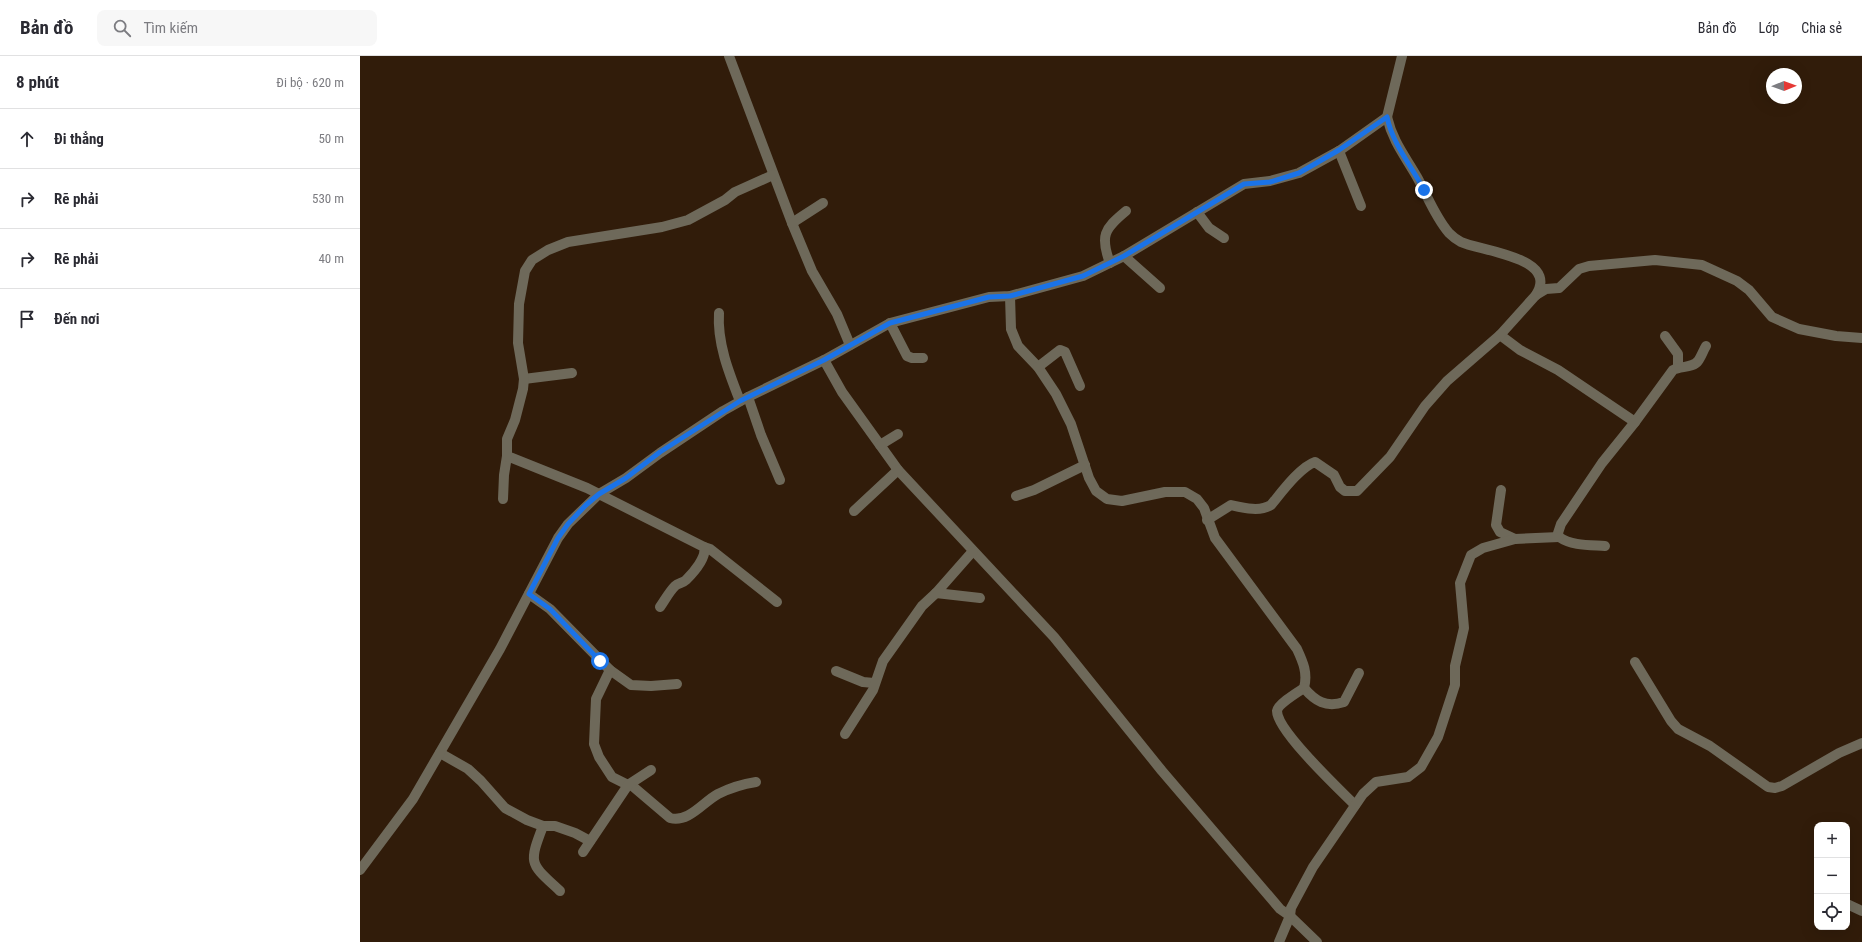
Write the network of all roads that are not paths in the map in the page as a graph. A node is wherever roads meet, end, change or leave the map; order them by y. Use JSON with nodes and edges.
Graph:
{"nodes":[{"id":1,"x":729,"y":56,"type":"edge"},
{"id":2,"x":1402,"y":56,"type":"edge"},
{"id":3,"x":1387,"y":117,"type":"junction"},
{"id":4,"x":1339,"y":150,"type":"junction"},
{"id":5,"x":773,"y":175,"type":"junction"},
{"id":6,"x":823,"y":203,"type":"dead end"},
{"id":7,"x":1361,"y":206,"type":"dead end"},
{"id":8,"x":1126,"y":211,"type":"dead end"},
{"id":9,"x":1197,"y":212,"type":"junction"},
{"id":10,"x":792,"y":223,"type":"junction"},
{"id":11,"x":1224,"y":238,"type":"dead end"},
{"id":12,"x":1124,"y":256,"type":"junction"},
{"id":13,"x":1110,"y":264,"type":"junction"},
{"id":14,"x":1160,"y":288,"type":"dead end"},
{"id":15,"x":1536,"y":295,"type":"junction"},
{"id":16,"x":1010,"y":296,"type":"junction"},
{"id":17,"x":719,"y":313,"type":"dead end"},
{"id":18,"x":890,"y":323,"type":"junction"},
{"id":19,"x":1500,"y":335,"type":"junction"},
{"id":20,"x":1665,"y":336,"type":"dead end"},
{"id":21,"x":1862,"y":338,"type":"edge"},
{"id":22,"x":850,"y":345,"type":"junction"},
{"id":23,"x":1706,"y":346,"type":"dead end"},
{"id":24,"x":923,"y":358,"type":"dead end"},
{"id":25,"x":824,"y":360,"type":"junction"},
{"id":26,"x":1038,"y":367,"type":"junction"},
{"id":27,"x":1678,"y":367,"type":"junction"},
{"id":28,"x":572,"y":373,"type":"dead end"},
{"id":29,"x":524,"y":379,"type":"junction"},
{"id":30,"x":1080,"y":386,"type":"dead end"},
{"id":31,"x":744,"y":399,"type":"junction"},
{"id":32,"x":1635,"y":422,"type":"junction"},
{"id":33,"x":898,"y":434,"type":"dead end"},
{"id":34,"x":880,"y":445,"type":"junction"},
{"id":35,"x":507,"y":456,"type":"junction"},
{"id":36,"x":1085,"y":465,"type":"junction"},
{"id":37,"x":898,"y":470,"type":"junction"},
{"id":38,"x":780,"y":480,"type":"dead end"},
{"id":39,"x":1501,"y":490,"type":"dead end"},
{"id":40,"x":599,"y":494,"type":"junction"},
{"id":41,"x":1016,"y":496,"type":"dead end"},
{"id":42,"x":503,"y":499,"type":"dead end"},
{"id":43,"x":854,"y":511,"type":"dead end"},
{"id":44,"x":1208,"y":520,"type":"junction"},
{"id":45,"x":1559,"y":537,"type":"junction"},
{"id":46,"x":1515,"y":539,"type":"junction"},
{"id":47,"x":1605,"y":546,"type":"dead end"},
{"id":48,"x":704,"y":547,"type":"junction"},
{"id":49,"x":973,"y":551,"type":"junction"},
{"id":50,"x":936,"y":593,"type":"junction"},
{"id":51,"x":529,"y":594,"type":"junction"},
{"id":52,"x":980,"y":598,"type":"dead end"},
{"id":53,"x":777,"y":602,"type":"dead end"},
{"id":54,"x":660,"y":607,"type":"dead end"},
{"id":55,"x":1635,"y":662,"type":"dead end"},
{"id":56,"x":610,"y":670,"type":"junction"},
{"id":57,"x":836,"y":671,"type":"dead end"},
{"id":58,"x":1359,"y":673,"type":"dead end"},
{"id":59,"x":874,"y":683,"type":"junction"},
{"id":60,"x":677,"y":684,"type":"dead end"},
{"id":61,"x":1304,"y":688,"type":"junction"},
{"id":62,"x":845,"y":734,"type":"dead end"},
{"id":63,"x":1862,"y":743,"type":"edge"},
{"id":64,"x":440,"y":753,"type":"junction"},
{"id":65,"x":651,"y":770,"type":"dead end"},
{"id":66,"x":756,"y":782,"type":"dead end"},
{"id":67,"x":629,"y":785,"type":"junction"},
{"id":68,"x":1355,"y":805,"type":"junction"},
{"id":69,"x":543,"y":826,"type":"junction"},
{"id":70,"x":590,"y":841,"type":"junction"},
{"id":71,"x":583,"y":852,"type":"dead end"},
{"id":72,"x":360,"y":870,"type":"edge"},
{"id":73,"x":560,"y":891,"type":"dead end"},
{"id":74,"x":1850,"y":905,"type":"edge"},
{"id":75,"x":1862,"y":911,"type":"edge"},
{"id":76,"x":1290,"y":916,"type":"junction"},
{"id":77,"x":1278,"y":942,"type":"edge"},
{"id":78,"x":1317,"y":942,"type":"edge"}],
"edges":[{"from":1,"to":5,"type":"street"},
{"from":2,"to":3,"type":"street"},
{"from":3,"to":4,"type":"street"},
{"from":3,"to":15,"type":"street"},
{"from":4,"to":7,"type":"street"},
{"from":4,"to":9,"type":"street"},
{"from":5,"to":10,"type":"street"},
{"from":5,"to":29,"type":"street"},
{"from":6,"to":10,"type":"street"},
{"from":8,"to":13,"type":"street"},
{"from":9,"to":11,"type":"street"},
{"from":9,"to":12,"type":"street"},
{"from":10,"to":22,"type":"street"},
{"from":12,"to":13,"type":"street"},
{"from":12,"to":14,"type":"street"},
{"from":13,"to":16,"type":"street"},
{"from":15,"to":19,"type":"street"},
{"from":15,"to":21,"type":"street"},
{"from":16,"to":18,"type":"street"},
{"from":16,"to":26,"type":"street"},
{"from":17,"to":31,"type":"street"},
{"from":18,"to":22,"type":"street"},
{"from":18,"to":24,"type":"street"},
{"from":19,"to":32,"type":"street"},
{"from":19,"to":44,"type":"street"},
{"from":20,"to":27,"type":"street"},
{"from":22,"to":25,"type":"street"},
{"from":23,"to":27,"type":"street"},
{"from":25,"to":31,"type":"street"},
{"from":25,"to":34,"type":"street"},
{"from":26,"to":30,"type":"street"},
{"from":26,"to":36,"type":"street"},
{"from":27,"to":32,"type":"street"},
{"from":28,"to":29,"type":"street"},
{"from":29,"to":35,"type":"street"},
{"from":31,"to":38,"type":"street"},
{"from":31,"to":40,"type":"street"},
{"from":32,"to":45,"type":"street"},
{"from":33,"to":34,"type":"street"},
{"from":34,"to":37,"type":"street"},
{"from":35,"to":40,"type":"street"},
{"from":35,"to":42,"type":"street"},
{"from":36,"to":41,"type":"street"},
{"from":36,"to":44,"type":"street"},
{"from":37,"to":43,"type":"street"},
{"from":37,"to":49,"type":"street"},
{"from":39,"to":46,"type":"street"},
{"from":40,"to":48,"type":"street"},
{"from":40,"to":51,"type":"street"},
{"from":44,"to":61,"type":"street"},
{"from":45,"to":46,"type":"street"},
{"from":45,"to":47,"type":"street"},
{"from":46,"to":68,"type":"street"},
{"from":48,"to":53,"type":"street"},
{"from":48,"to":54,"type":"street"},
{"from":49,"to":50,"type":"street"},
{"from":49,"to":76,"type":"street"},
{"from":50,"to":52,"type":"street"},
{"from":50,"to":59,"type":"street"},
{"from":51,"to":56,"type":"street"},
{"from":51,"to":64,"type":"street"},
{"from":55,"to":63,"type":"street"},
{"from":56,"to":60,"type":"street"},
{"from":56,"to":67,"type":"street"},
{"from":57,"to":59,"type":"street"},
{"from":58,"to":61,"type":"street"},
{"from":59,"to":62,"type":"street"},
{"from":61,"to":68,"type":"street"},
{"from":64,"to":69,"type":"street"},
{"from":64,"to":72,"type":"street"},
{"from":65,"to":67,"type":"street"},
{"from":66,"to":67,"type":"street"},
{"from":67,"to":70,"type":"street"},
{"from":68,"to":76,"type":"street"},
{"from":69,"to":70,"type":"street"},
{"from":69,"to":73,"type":"street"},
{"from":70,"to":71,"type":"street"},
{"from":74,"to":75,"type":"street"},
{"from":76,"to":77,"type":"street"},
{"from":76,"to":78,"type":"street"}]}
